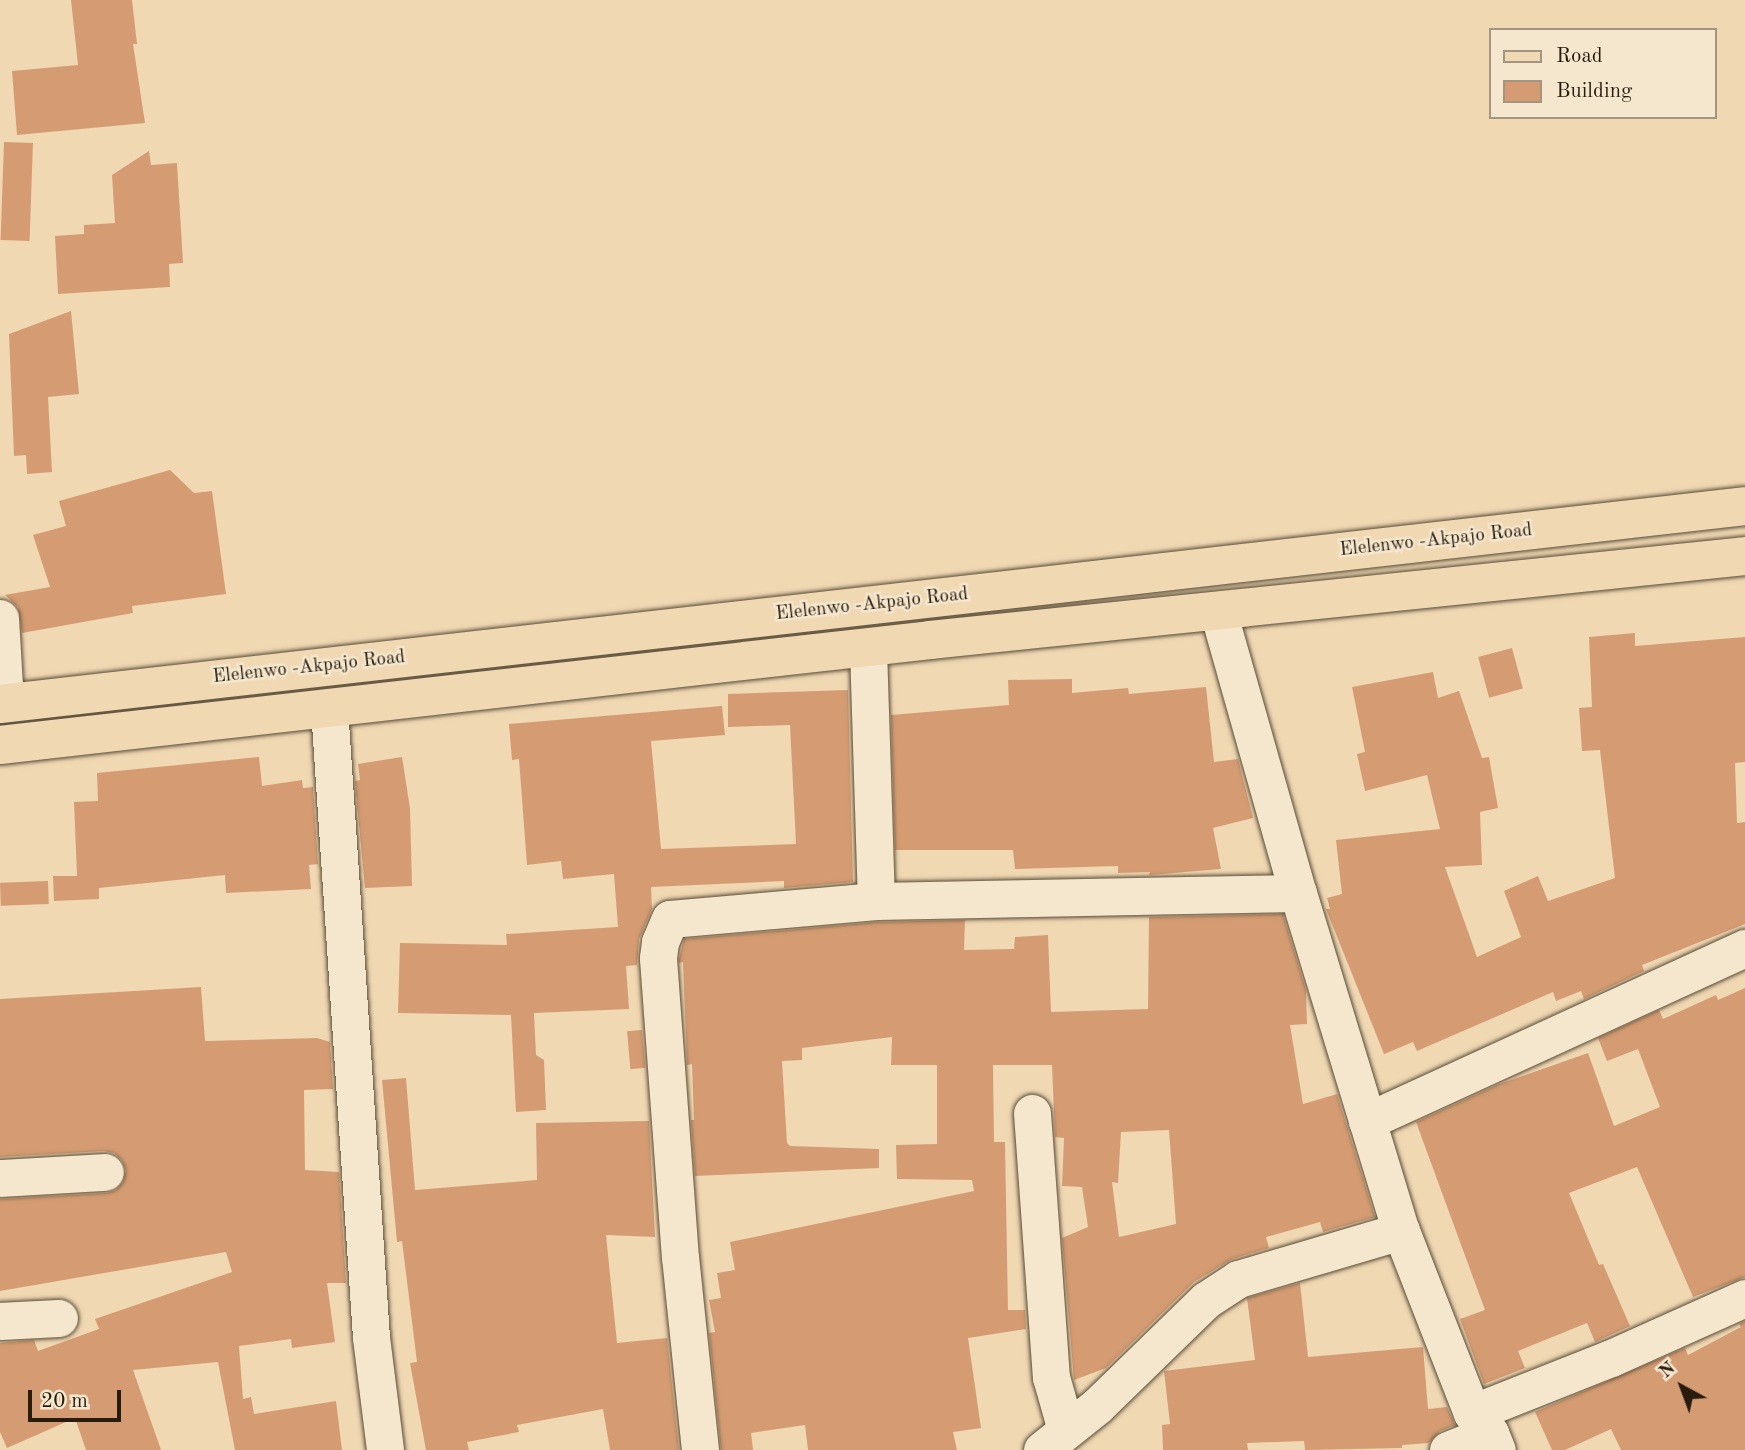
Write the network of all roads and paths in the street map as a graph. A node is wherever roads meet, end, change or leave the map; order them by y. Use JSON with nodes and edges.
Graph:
{"nodes":[{"id":1,"x":1745,"y":506,"type":"edge"},
{"id":2,"x":1745,"y":556,"type":"edge"},
{"id":3,"x":1219,"y":611,"type":"junction"},
{"id":4,"x":0,"y":618,"type":"edge"},
{"id":5,"x":868,"y":648,"type":"junction"},
{"id":6,"x":3,"y":703,"type":"edge"},
{"id":7,"x":329,"y":708,"type":"junction"},
{"id":8,"x":0,"y":745,"type":"edge"},
{"id":9,"x":1298,"y":893,"type":"junction"},
{"id":10,"x":876,"y":901,"type":"junction"},
{"id":11,"x":1745,"y":948,"type":"edge"},
{"id":12,"x":1032,"y":1113,"type":"dead end"},
{"id":13,"x":1367,"y":1121,"type":"junction"},
{"id":14,"x":105,"y":1172,"type":"dead end"},
{"id":15,"x":0,"y":1178,"type":"edge"},
{"id":16,"x":1401,"y":1231,"type":"junction"},
{"id":17,"x":1745,"y":1298,"type":"edge"},
{"id":18,"x":59,"y":1318,"type":"dead end"},
{"id":19,"x":0,"y":1321,"type":"edge"},
{"id":20,"x":1486,"y":1432,"type":"edge"},
{"id":21,"x":1054,"y":1440,"type":"edge"},
{"id":22,"x":385,"y":1450,"type":"edge"},
{"id":23,"x":700,"y":1450,"type":"edge"},
{"id":24,"x":1448,"y":1450,"type":"edge"}],
"edges":[{"from":1,"to":6,"type":"main road","name":"Elelenwo -Akpajo Road"},
{"from":2,"to":3,"type":"main road"},
{"from":3,"to":5,"type":"main road"},
{"from":3,"to":9,"type":"street"},
{"from":4,"to":6,"type":"street"},
{"from":5,"to":7,"type":"main road"},
{"from":5,"to":10,"type":"street"},
{"from":7,"to":8,"type":"main road"},
{"from":7,"to":22,"type":"street"},
{"from":9,"to":10,"type":"street"},
{"from":9,"to":13,"type":"street"},
{"from":10,"to":23,"type":"street"},
{"from":11,"to":13,"type":"street"},
{"from":12,"to":21,"type":"street"},
{"from":13,"to":16,"type":"street"},
{"from":14,"to":15,"type":"street"},
{"from":16,"to":20,"type":"street"},
{"from":16,"to":21,"type":"street"},
{"from":17,"to":20,"type":"street"},
{"from":18,"to":19,"type":"street"},
{"from":20,"to":24,"type":"street"}]}
